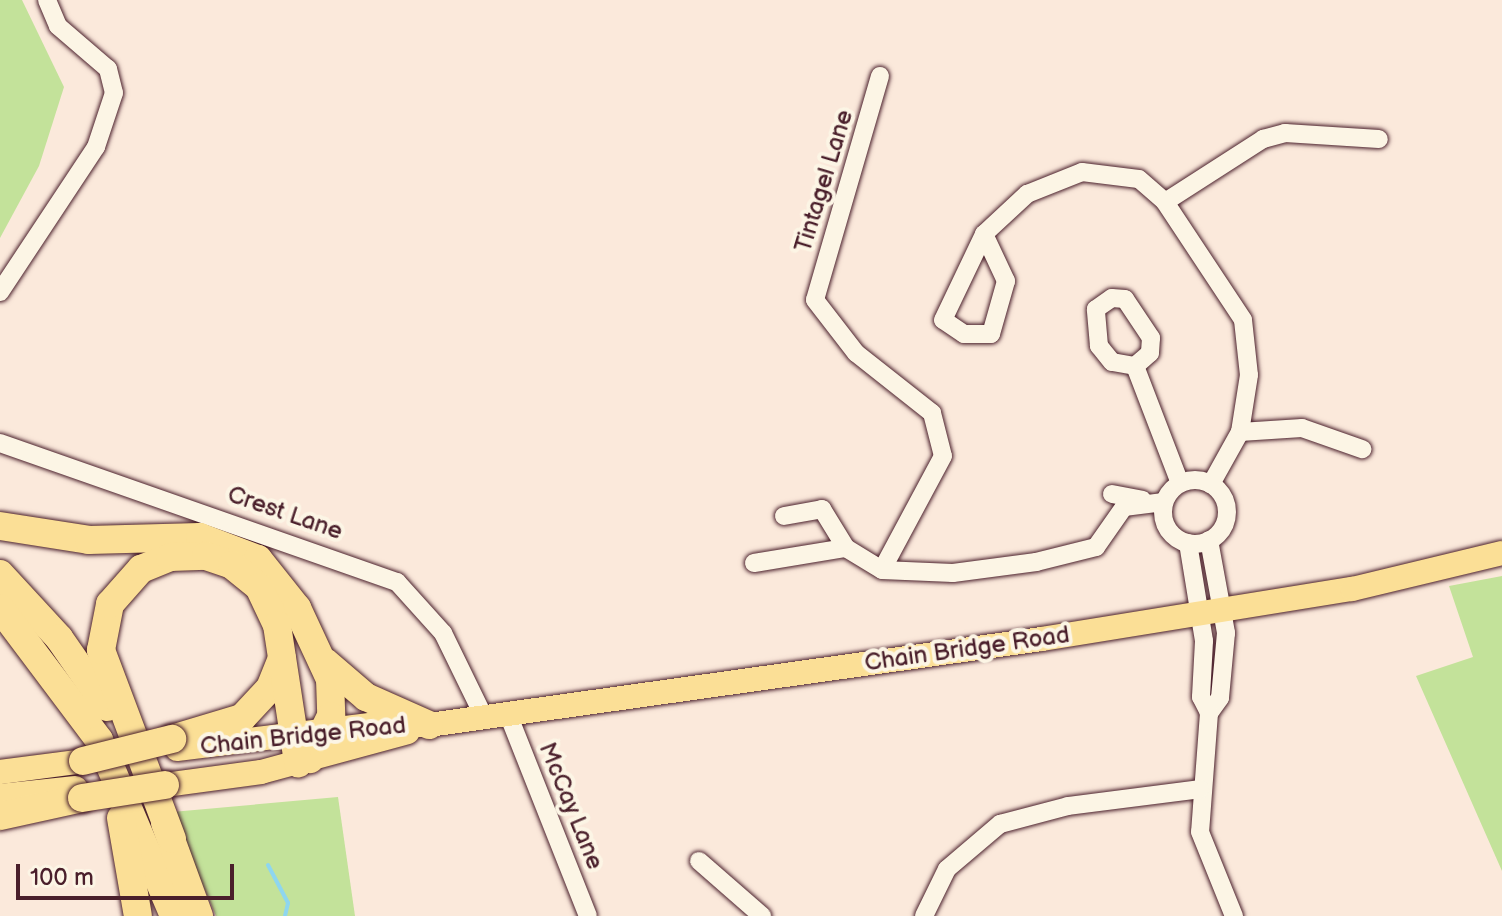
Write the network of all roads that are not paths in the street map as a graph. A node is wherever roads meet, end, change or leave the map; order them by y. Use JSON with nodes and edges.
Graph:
{"nodes":[{"id":1,"x":47,"y":0,"type":"edge"},
{"id":2,"x":880,"y":76,"type":"dead end"},
{"id":3,"x":1379,"y":139,"type":"dead end"},
{"id":4,"x":1165,"y":202,"type":"junction"},
{"id":5,"x":984,"y":234,"type":"junction"},
{"id":6,"x":0,"y":292,"type":"edge"},
{"id":7,"x":1135,"y":366,"type":"dead end"},
{"id":8,"x":1240,"y":432,"type":"junction"},
{"id":9,"x":0,"y":443,"type":"edge"},
{"id":10,"x":1362,"y":449,"type":"dead end"},
{"id":11,"x":1180,"y":483,"type":"junction"},
{"id":12,"x":1211,"y":484,"type":"junction"},
{"id":13,"x":1112,"y":494,"type":"dead end"},
{"id":14,"x":1142,"y":500,"type":"junction"},
{"id":15,"x":1164,"y":502,"type":"junction"},
{"id":16,"x":784,"y":516,"type":"dead end"},
{"id":17,"x":0,"y":526,"type":"edge"},
{"id":18,"x":1209,"y":540,"type":"junction"},
{"id":19,"x":1188,"y":543,"type":"junction"},
{"id":20,"x":846,"y":548,"type":"junction"},
{"id":21,"x":1502,"y":553,"type":"edge"},
{"id":22,"x":754,"y":563,"type":"dead end"},
{"id":23,"x":882,"y":570,"type":"junction"},
{"id":24,"x":0,"y":574,"type":"edge"},
{"id":25,"x":0,"y":608,"type":"edge"},
{"id":26,"x":1213,"y":612,"type":"junction"},
{"id":27,"x":282,"y":657,"type":"junction"},
{"id":28,"x":324,"y":661,"type":"junction"},
{"id":29,"x":496,"y":716,"type":"junction"},
{"id":30,"x":429,"y":725,"type":"junction"},
{"id":31,"x":325,"y":731,"type":"junction"},
{"id":32,"x":292,"y":735,"type":"junction"},
{"id":33,"x":174,"y":744,"type":"junction"},
{"id":34,"x":304,"y":761,"type":"junction"},
{"id":35,"x":81,"y":770,"type":"junction"},
{"id":36,"x":0,"y":772,"type":"edge"},
{"id":37,"x":179,"y":783,"type":"joint"},
{"id":38,"x":1200,"y":789,"type":"junction"},
{"id":39,"x":0,"y":796,"type":"edge"},
{"id":40,"x":0,"y":816,"type":"edge"},
{"id":41,"x":172,"y":839,"type":"junction"},
{"id":42,"x":699,"y":861,"type":"dead end"},
{"id":43,"x":138,"y":916,"type":"edge"},
{"id":44,"x":174,"y":916,"type":"edge"},
{"id":45,"x":199,"y":916,"type":"edge"},
{"id":46,"x":588,"y":916,"type":"edge"},
{"id":47,"x":762,"y":916,"type":"edge"},
{"id":48,"x":924,"y":916,"type":"edge"},
{"id":49,"x":1234,"y":916,"type":"edge"}],
"edges":[{"from":1,"to":6,"type":"street"},
{"from":2,"to":23,"type":"street","name":"Tintagel Lane"},
{"from":3,"to":4,"type":"street"},
{"from":4,"to":5,"type":"street"},
{"from":4,"to":8,"type":"street"},
{"from":5,"to":5,"type":"street"},
{"from":7,"to":11,"type":"street"},
{"from":8,"to":10,"type":"street"},
{"from":8,"to":12,"type":"street"},
{"from":9,"to":29,"type":"street","name":"Crest Lane"},
{"from":11,"to":12,"type":"street"},
{"from":11,"to":15,"type":"street"},
{"from":12,"to":18,"type":"street"},
{"from":13,"to":14,"type":"street"},
{"from":14,"to":15,"type":"street"},
{"from":14,"to":23,"type":"street"},
{"from":15,"to":19,"type":"street"},
{"from":16,"to":20,"type":"street"},
{"from":17,"to":28,"type":"highway"},
{"from":18,"to":19,"type":"street"},
{"from":18,"to":26,"type":"street"},
{"from":19,"to":26,"type":"street"},
{"from":20,"to":22,"type":"street"},
{"from":20,"to":23,"type":"street"},
{"from":21,"to":26,"type":"main road","name":"Chain Bridge Road"},
{"from":24,"to":41,"type":"highway"},
{"from":25,"to":35,"type":"highway"},
{"from":26,"to":29,"type":"main road","name":"Chain Bridge Road"},
{"from":26,"to":38,"type":"street"},
{"from":27,"to":32,"type":"highway"},
{"from":27,"to":33,"type":"highway"},
{"from":27,"to":41,"type":"highway"},
{"from":28,"to":30,"type":"highway"},
{"from":28,"to":31,"type":"highway"},
{"from":29,"to":30,"type":"main road","name":"Chain Bridge Road"},
{"from":29,"to":46,"type":"street","name":"McCay Lane"},
{"from":30,"to":31,"type":"main road","name":"Chain Bridge Road"},
{"from":30,"to":34,"type":"main road","name":"Chain Bridge Road"},
{"from":31,"to":32,"type":"main road","name":"Chain Bridge Road"},
{"from":31,"to":34,"type":"highway"},
{"from":32,"to":33,"type":"main road","name":"Chain Bridge Road"},
{"from":32,"to":34,"type":"highway"},
{"from":33,"to":35,"type":"highway","bridge":true},
{"from":34,"to":37,"type":"main road","name":"Chain Bridge Road"},
{"from":35,"to":36,"type":"main road"},
{"from":35,"to":37,"type":"highway","bridge":true},
{"from":35,"to":39,"type":"main road"},
{"from":35,"to":40,"type":"highway"},
{"from":35,"to":43,"type":"highway"},
{"from":35,"to":44,"type":"highway"},
{"from":38,"to":48,"type":"street"},
{"from":38,"to":49,"type":"street"},
{"from":41,"to":45,"type":"highway"},
{"from":42,"to":47,"type":"street"}]}
